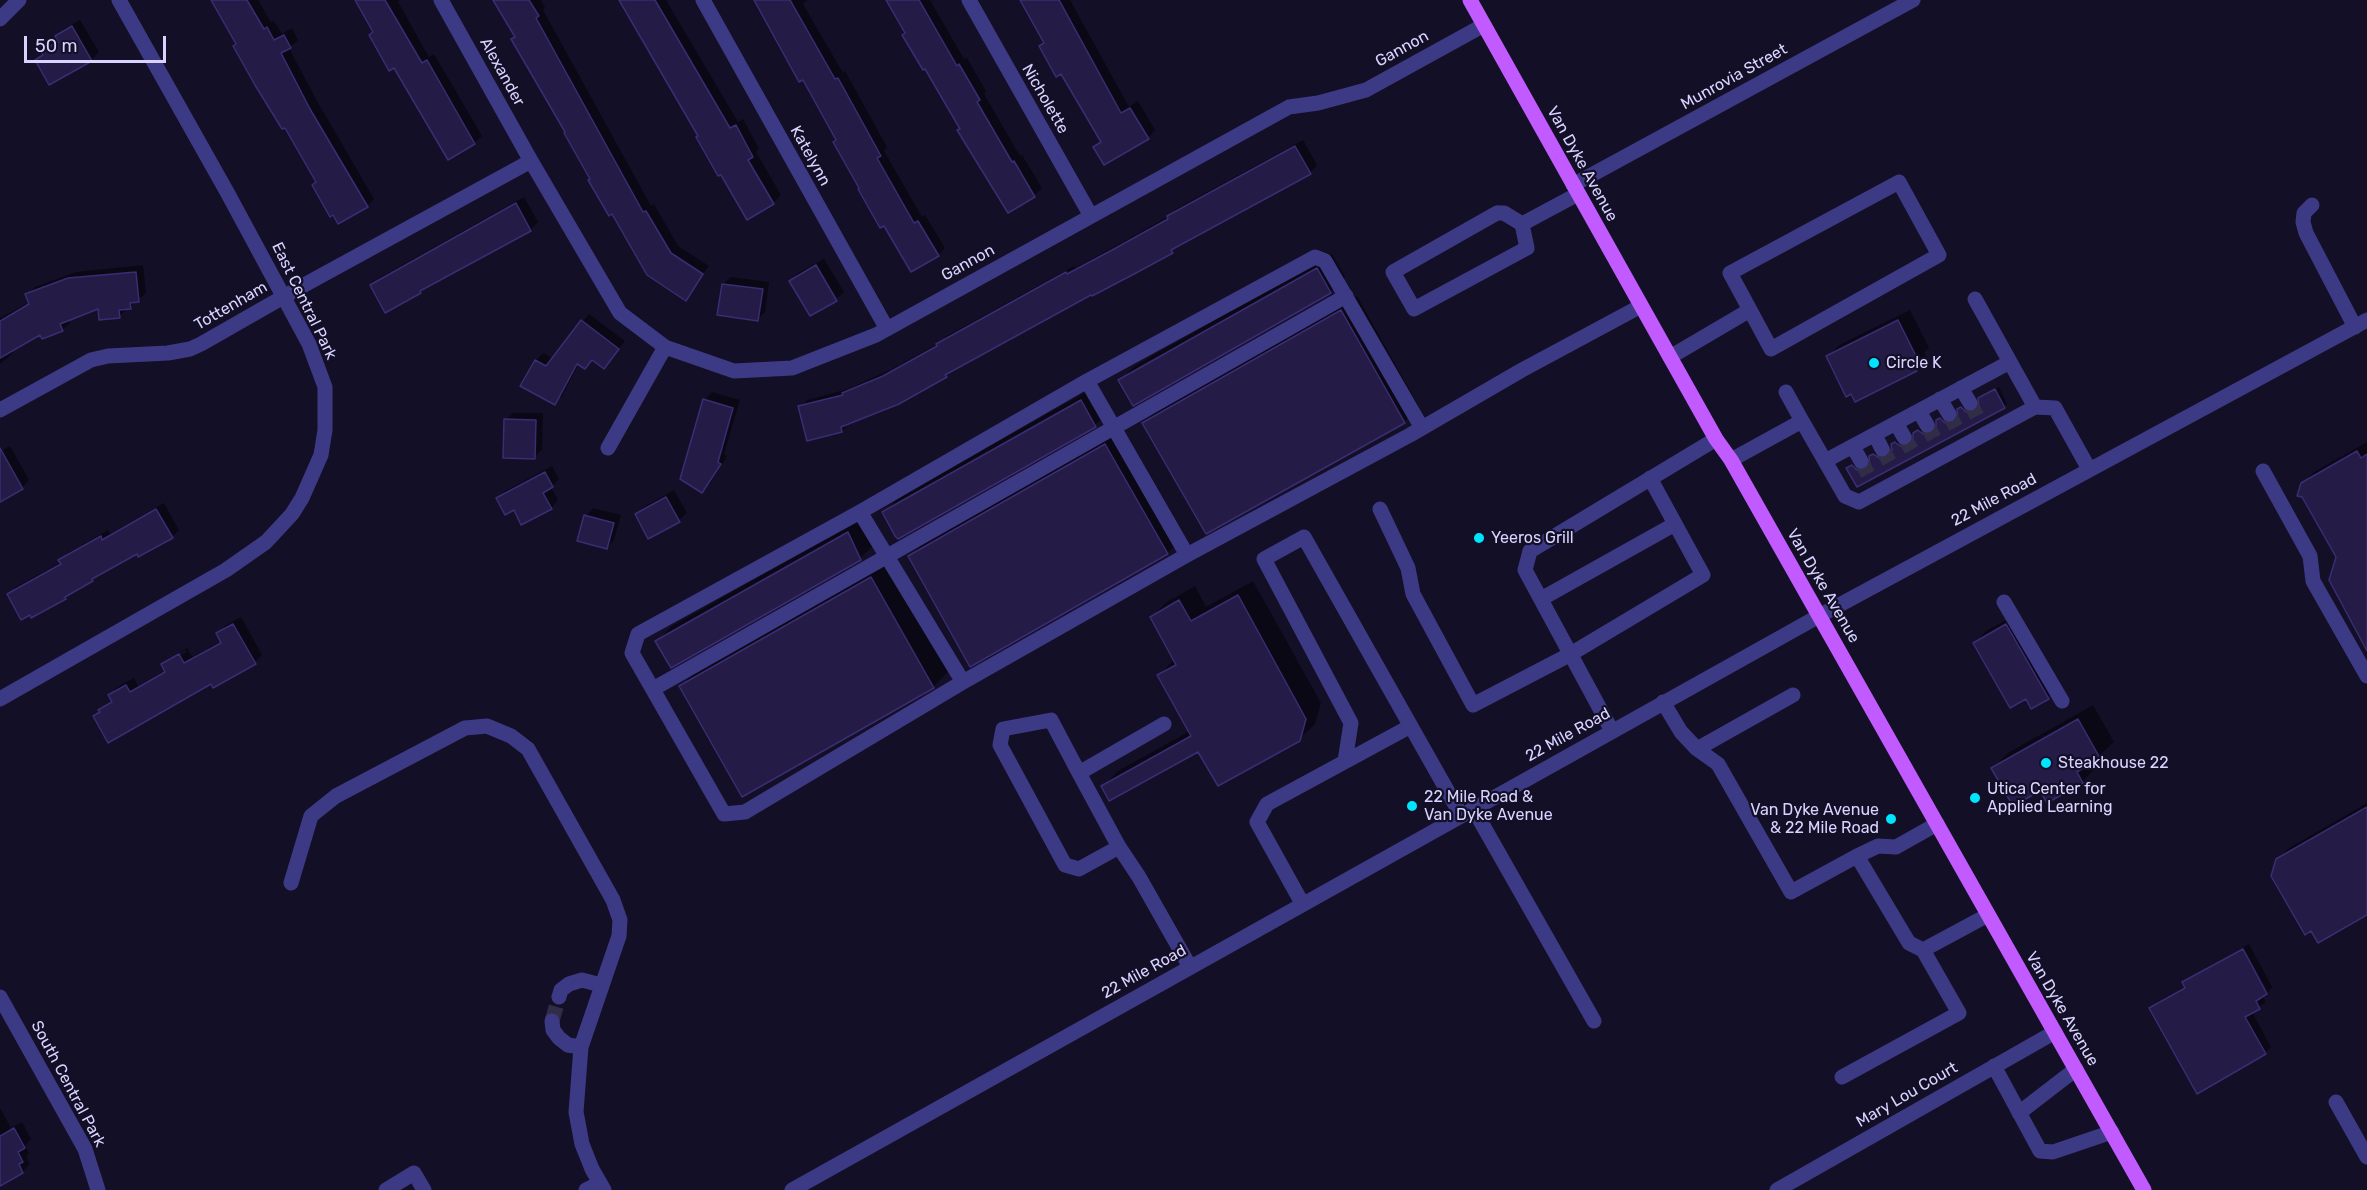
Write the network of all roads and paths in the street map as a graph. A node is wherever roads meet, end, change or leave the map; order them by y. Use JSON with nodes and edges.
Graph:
{"nodes":[{"id":1,"x":19,"y":0,"type":"edge"},
{"id":2,"x":119,"y":0,"type":"edge"},
{"id":3,"x":441,"y":0,"type":"edge"},
{"id":4,"x":703,"y":0,"type":"edge"},
{"id":5,"x":969,"y":0,"type":"edge"},
{"id":6,"x":1470,"y":0,"type":"edge"},
{"id":7,"x":1913,"y":0,"type":"edge"},
{"id":8,"x":0,"y":19,"type":"edge"},
{"id":9,"x":1484,"y":25,"type":"junction"},
{"id":10,"x":531,"y":161,"type":"junction"},
{"id":11,"x":1575,"y":190,"type":"junction"},
{"id":12,"x":2312,"y":205,"type":"dead end"},
{"id":13,"x":1091,"y":216,"type":"junction"},
{"id":14,"x":1521,"y":224,"type":"junction"},
{"id":15,"x":1346,"y":296,"type":"junction"},
{"id":16,"x":284,"y":297,"type":"junction"},
{"id":17,"x":1975,"y":299,"type":"dead end"},
{"id":18,"x":1641,"y":306,"type":"junction"},
{"id":19,"x":1750,"y":310,"type":"junction"},
{"id":20,"x":2361,"y":323,"type":"edge"},
{"id":21,"x":887,"y":329,"type":"junction"},
{"id":22,"x":665,"y":347,"type":"junction"},
{"id":23,"x":1670,"y":357,"type":"junction"},
{"id":24,"x":2010,"y":362,"type":"junction"},
{"id":25,"x":1087,"y":381,"type":"junction"},
{"id":26,"x":1961,"y":388,"type":"junction"},
{"id":27,"x":1786,"y":392,"type":"dead end"},
{"id":28,"x":1941,"y":399,"type":"junction"},
{"id":29,"x":1970,"y":403,"type":"tunnel mouth"},
{"id":30,"x":2035,"y":407,"type":"junction"},
{"id":31,"x":0,"y":410,"type":"edge"},
{"id":32,"x":1919,"y":411,"type":"junction"},
{"id":33,"x":1949,"y":414,"type":"tunnel mouth"},
{"id":34,"x":1803,"y":421,"type":"junction"},
{"id":35,"x":1896,"y":423,"type":"junction"},
{"id":36,"x":1927,"y":425,"type":"tunnel mouth"},
{"id":37,"x":1113,"y":427,"type":"junction"},
{"id":38,"x":1422,"y":428,"type":"junction"},
{"id":39,"x":1875,"y":435,"type":"junction"},
{"id":40,"x":1904,"y":437,"type":"tunnel mouth"},
{"id":41,"x":1716,"y":439,"type":"junction"},
{"id":42,"x":1853,"y":447,"type":"junction"},
{"id":43,"x":608,"y":448,"type":"dead end"},
{"id":44,"x":1882,"y":449,"type":"tunnel mouth"},
{"id":45,"x":1731,"y":460,"type":"junction"},
{"id":46,"x":1825,"y":461,"type":"junction"},
{"id":47,"x":1861,"y":461,"type":"tunnel mouth"},
{"id":48,"x":2089,"y":470,"type":"junction"},
{"id":49,"x":2263,"y":471,"type":"dead end"},
{"id":50,"x":1650,"y":478,"type":"junction"},
{"id":51,"x":1380,"y":509,"type":"dead end"},
{"id":52,"x":860,"y":512,"type":"junction"},
{"id":53,"x":1675,"y":524,"type":"junction"},
{"id":54,"x":1187,"y":555,"type":"junction"},
{"id":55,"x":886,"y":556,"type":"junction"},
{"id":56,"x":1541,"y":599,"type":"junction"},
{"id":57,"x":2009,"y":599,"type":"dead end"},
{"id":58,"x":1819,"y":616,"type":"junction"},
{"id":59,"x":1569,"y":655,"type":"junction"},
{"id":60,"x":2367,"y":676,"type":"edge"},
{"id":61,"x":963,"y":682,"type":"junction"},
{"id":62,"x":652,"y":689,"type":"junction"},
{"id":63,"x":1793,"y":695,"type":"dead end"},
{"id":64,"x":0,"y":699,"type":"edge"},
{"id":65,"x":2066,"y":699,"type":"dead end"},
{"id":66,"x":1663,"y":702,"type":"junction"},
{"id":67,"x":1164,"y":724,"type":"dead end"},
{"id":68,"x":1409,"y":727,"type":"junction"},
{"id":69,"x":1612,"y":731,"type":"junction"},
{"id":70,"x":1697,"y":749,"type":"junction"},
{"id":71,"x":1345,"y":761,"type":"junction"},
{"id":72,"x":1079,"y":773,"type":"junction"},
{"id":73,"x":1467,"y":812,"type":"junction"},
{"id":74,"x":1937,"y":824,"type":"junction"},
{"id":75,"x":1119,"y":847,"type":"junction"},
{"id":76,"x":1857,"y":856,"type":"junction"},
{"id":77,"x":291,"y":883,"type":"dead end"},
{"id":78,"x":1302,"y":903,"type":"junction"},
{"id":79,"x":1989,"y":915,"type":"junction"},
{"id":80,"x":1923,"y":950,"type":"junction"},
{"id":81,"x":1190,"y":967,"type":"junction"},
{"id":82,"x":601,"y":985,"type":"junction"},
{"id":83,"x":0,"y":997,"type":"edge"},
{"id":84,"x":559,"y":997,"type":"tunnel mouth"},
{"id":85,"x":552,"y":1021,"type":"dead end"},
{"id":86,"x":1594,"y":1022,"type":"dead end"},
{"id":87,"x":2055,"y":1032,"type":"junction"},
{"id":88,"x":581,"y":1047,"type":"junction"},
{"id":89,"x":1994,"y":1066,"type":"junction"},
{"id":90,"x":2076,"y":1069,"type":"junction"},
{"id":91,"x":1842,"y":1077,"type":"dead end"},
{"id":92,"x":2336,"y":1102,"type":"dead end"},
{"id":93,"x":2019,"y":1113,"type":"junction"},
{"id":94,"x":2112,"y":1132,"type":"junction"},
{"id":95,"x":2367,"y":1157,"type":"edge"},
{"id":96,"x":596,"y":1188,"type":"edge"},
{"id":97,"x":98,"y":1190,"type":"edge"},
{"id":98,"x":386,"y":1190,"type":"edge"},
{"id":99,"x":424,"y":1190,"type":"edge"},
{"id":100,"x":792,"y":1190,"type":"edge"},
{"id":101,"x":1777,"y":1190,"type":"edge"},
{"id":102,"x":2144,"y":1190,"type":"edge"}],
"edges":[{"from":1,"to":8,"type":"street"},
{"from":2,"to":16,"type":"street","name":"East Central Park"},
{"from":3,"to":10,"type":"street","name":"Alexander"},
{"from":4,"to":21,"type":"street","name":"Katelynn"},
{"from":5,"to":13,"type":"street","name":"Nicholette"},
{"from":6,"to":9,"type":"main road","name":"Van Dyke Avenue"},
{"from":7,"to":11,"type":"street","name":"Munrovia Street"},
{"from":9,"to":11,"type":"main road","name":"Van Dyke Avenue"},
{"from":9,"to":13,"type":"street","name":"Gannon"},
{"from":10,"to":16,"type":"street","name":"Tottenham"},
{"from":10,"to":22,"type":"street","name":"Gannon"},
{"from":11,"to":14,"type":"street","name":"Munrovia Street"},
{"from":11,"to":18,"type":"main road","name":"Van Dyke Avenue"},
{"from":12,"to":20,"type":"street"},
{"from":13,"to":21,"type":"street","name":"Gannon"},
{"from":14,"to":14,"type":"street"},
{"from":15,"to":25,"type":"street"},
{"from":15,"to":37,"type":"street"},
{"from":15,"to":38,"type":"street"},
{"from":16,"to":31,"type":"street","name":"Tottenham"},
{"from":16,"to":64,"type":"street","name":"East Central Park"},
{"from":17,"to":24,"type":"street"},
{"from":18,"to":23,"type":"main road","name":"Van Dyke Avenue"},
{"from":18,"to":38,"type":"street"},
{"from":19,"to":19,"type":"street"},
{"from":19,"to":23,"type":"street"},
{"from":20,"to":48,"type":"street","name":"22 Mile Road"},
{"from":21,"to":22,"type":"street","name":"Gannon"},
{"from":22,"to":43,"type":"street"},
{"from":23,"to":41,"type":"main road","name":"Van Dyke Avenue"},
{"from":24,"to":26,"type":"street"},
{"from":24,"to":30,"type":"street"},
{"from":25,"to":37,"type":"street"},
{"from":25,"to":52,"type":"street"},
{"from":26,"to":28,"type":"street"},
{"from":26,"to":29,"type":"street"},
{"from":27,"to":34,"type":"street"},
{"from":28,"to":32,"type":"street"},
{"from":28,"to":33,"type":"street"},
{"from":30,"to":46,"type":"street"},
{"from":30,"to":48,"type":"street"},
{"from":32,"to":35,"type":"street"},
{"from":32,"to":36,"type":"street"},
{"from":34,"to":45,"type":"street"},
{"from":34,"to":46,"type":"street"},
{"from":35,"to":39,"type":"street"},
{"from":35,"to":40,"type":"street"},
{"from":37,"to":54,"type":"street"},
{"from":37,"to":55,"type":"street"},
{"from":38,"to":54,"type":"street"},
{"from":39,"to":42,"type":"street"},
{"from":39,"to":44,"type":"street"},
{"from":41,"to":45,"type":"main road","name":"Van Dyke Avenue"},
{"from":41,"to":50,"type":"street"},
{"from":42,"to":46,"type":"street"},
{"from":42,"to":47,"type":"street"},
{"from":45,"to":58,"type":"main road","name":"Van Dyke Avenue"},
{"from":48,"to":58,"type":"street","name":"22 Mile Road"},
{"from":49,"to":60,"type":"street"},
{"from":50,"to":53,"type":"street"},
{"from":50,"to":56,"type":"street"},
{"from":51,"to":59,"type":"street"},
{"from":52,"to":55,"type":"street"},
{"from":52,"to":62,"type":"street"},
{"from":53,"to":56,"type":"street"},
{"from":53,"to":59,"type":"street"},
{"from":54,"to":61,"type":"street"},
{"from":55,"to":61,"type":"street"},
{"from":55,"to":62,"type":"street"},
{"from":56,"to":59,"type":"street"},
{"from":57,"to":65,"type":"street"},
{"from":58,"to":66,"type":"street","name":"22 Mile Road"},
{"from":58,"to":74,"type":"main road","name":"Van Dyke Avenue"},
{"from":59,"to":69,"type":"street"},
{"from":61,"to":62,"type":"street"},
{"from":63,"to":70,"type":"street"},
{"from":66,"to":69,"type":"street","name":"22 Mile Road"},
{"from":66,"to":70,"type":"street"},
{"from":67,"to":72,"type":"street"},
{"from":68,"to":71,"type":"street"},
{"from":68,"to":71,"type":"street"},
{"from":68,"to":73,"type":"street"},
{"from":69,"to":73,"type":"street","name":"22 Mile Road"},
{"from":70,"to":76,"type":"street"},
{"from":71,"to":78,"type":"street"},
{"from":72,"to":75,"type":"street"},
{"from":72,"to":75,"type":"street"},
{"from":73,"to":78,"type":"street","name":"22 Mile Road"},
{"from":73,"to":86,"type":"street"},
{"from":74,"to":76,"type":"street"},
{"from":74,"to":79,"type":"main road","name":"Van Dyke Avenue"},
{"from":75,"to":81,"type":"street"},
{"from":76,"to":80,"type":"street"},
{"from":77,"to":82,"type":"street"},
{"from":78,"to":81,"type":"street","name":"22 Mile Road"},
{"from":79,"to":80,"type":"street"},
{"from":79,"to":87,"type":"main road","name":"Van Dyke Avenue"},
{"from":80,"to":91,"type":"street"},
{"from":81,"to":100,"type":"street","name":"22 Mile Road"},
{"from":82,"to":84,"type":"street"},
{"from":82,"to":88,"type":"street"},
{"from":83,"to":97,"type":"street","name":"South Central Park"},
{"from":85,"to":88,"type":"street"},
{"from":87,"to":89,"type":"street","name":"Mary Lou Court"},
{"from":87,"to":90,"type":"main road","name":"Van Dyke Avenue"},
{"from":88,"to":96,"type":"street"},
{"from":89,"to":93,"type":"street"},
{"from":89,"to":101,"type":"street","name":"Mary Lou Court"},
{"from":90,"to":93,"type":"street"},
{"from":90,"to":94,"type":"main road","name":"Van Dyke Avenue"},
{"from":92,"to":95,"type":"street"},
{"from":93,"to":94,"type":"street"},
{"from":94,"to":102,"type":"main road","name":"Van Dyke Avenue"},
{"from":98,"to":99,"type":"street"}]}
